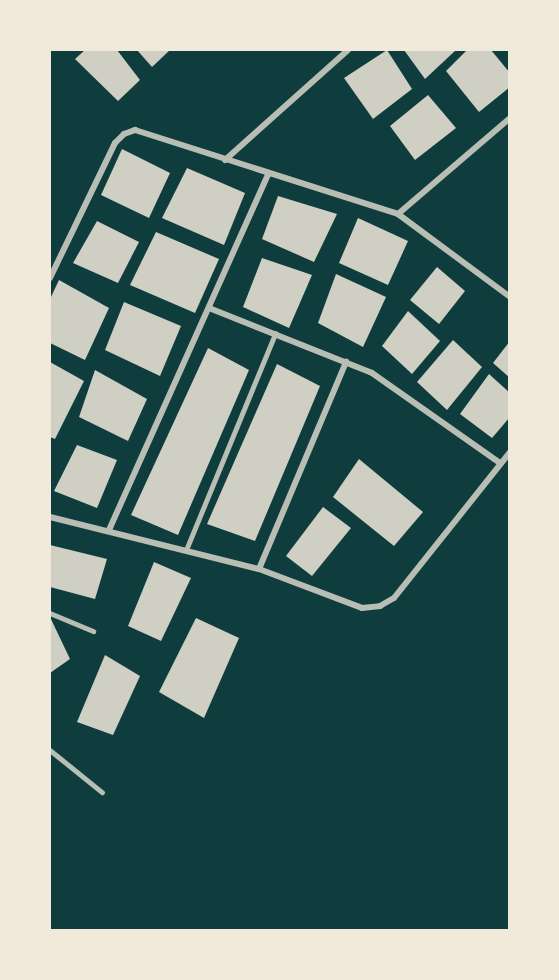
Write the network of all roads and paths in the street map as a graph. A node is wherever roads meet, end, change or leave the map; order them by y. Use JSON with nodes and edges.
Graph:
{"nodes":[{"id":1,"x":348,"y":50,"type":"edge"},
{"id":2,"x":510,"y":118,"type":"edge"},
{"id":3,"x":225,"y":160,"type":"junction"},
{"id":4,"x":268,"y":174,"type":"junction"},
{"id":5,"x":398,"y":214,"type":"junction"},
{"id":6,"x":50,"y":278,"type":"edge"},
{"id":7,"x":510,"y":297,"type":"edge"},
{"id":8,"x":209,"y":308,"type":"junction"},
{"id":9,"x":275,"y":334,"type":"junction"},
{"id":10,"x":346,"y":363,"type":"junction"},
{"id":11,"x":510,"y":452,"type":"edge"},
{"id":12,"x":500,"y":463,"type":"junction"},
{"id":13,"x":50,"y":517,"type":"edge"},
{"id":14,"x":109,"y":530,"type":"junction"},
{"id":15,"x":186,"y":550,"type":"junction"},
{"id":16,"x":259,"y":569,"type":"junction"},
{"id":17,"x":50,"y":613,"type":"edge"},
{"id":18,"x":93,"y":631,"type":"dead end"},
{"id":19,"x":50,"y":750,"type":"edge"},
{"id":20,"x":102,"y":792,"type":"dead end"}],
"edges":[{"from":1,"to":3,"type":"street"},
{"from":2,"to":5,"type":"street"},
{"from":3,"to":4,"type":"street"},
{"from":3,"to":6,"type":"street"},
{"from":4,"to":5,"type":"street"},
{"from":4,"to":8,"type":"street"},
{"from":5,"to":7,"type":"street"},
{"from":8,"to":9,"type":"street"},
{"from":8,"to":14,"type":"street"},
{"from":9,"to":10,"type":"street"},
{"from":9,"to":15,"type":"lane"},
{"from":10,"to":12,"type":"street"},
{"from":10,"to":16,"type":"street"},
{"from":11,"to":12,"type":"street"},
{"from":12,"to":16,"type":"street"},
{"from":13,"to":14,"type":"street"},
{"from":14,"to":15,"type":"street"},
{"from":15,"to":16,"type":"street"},
{"from":17,"to":18,"type":"lane"},
{"from":19,"to":20,"type":"lane"}]}
